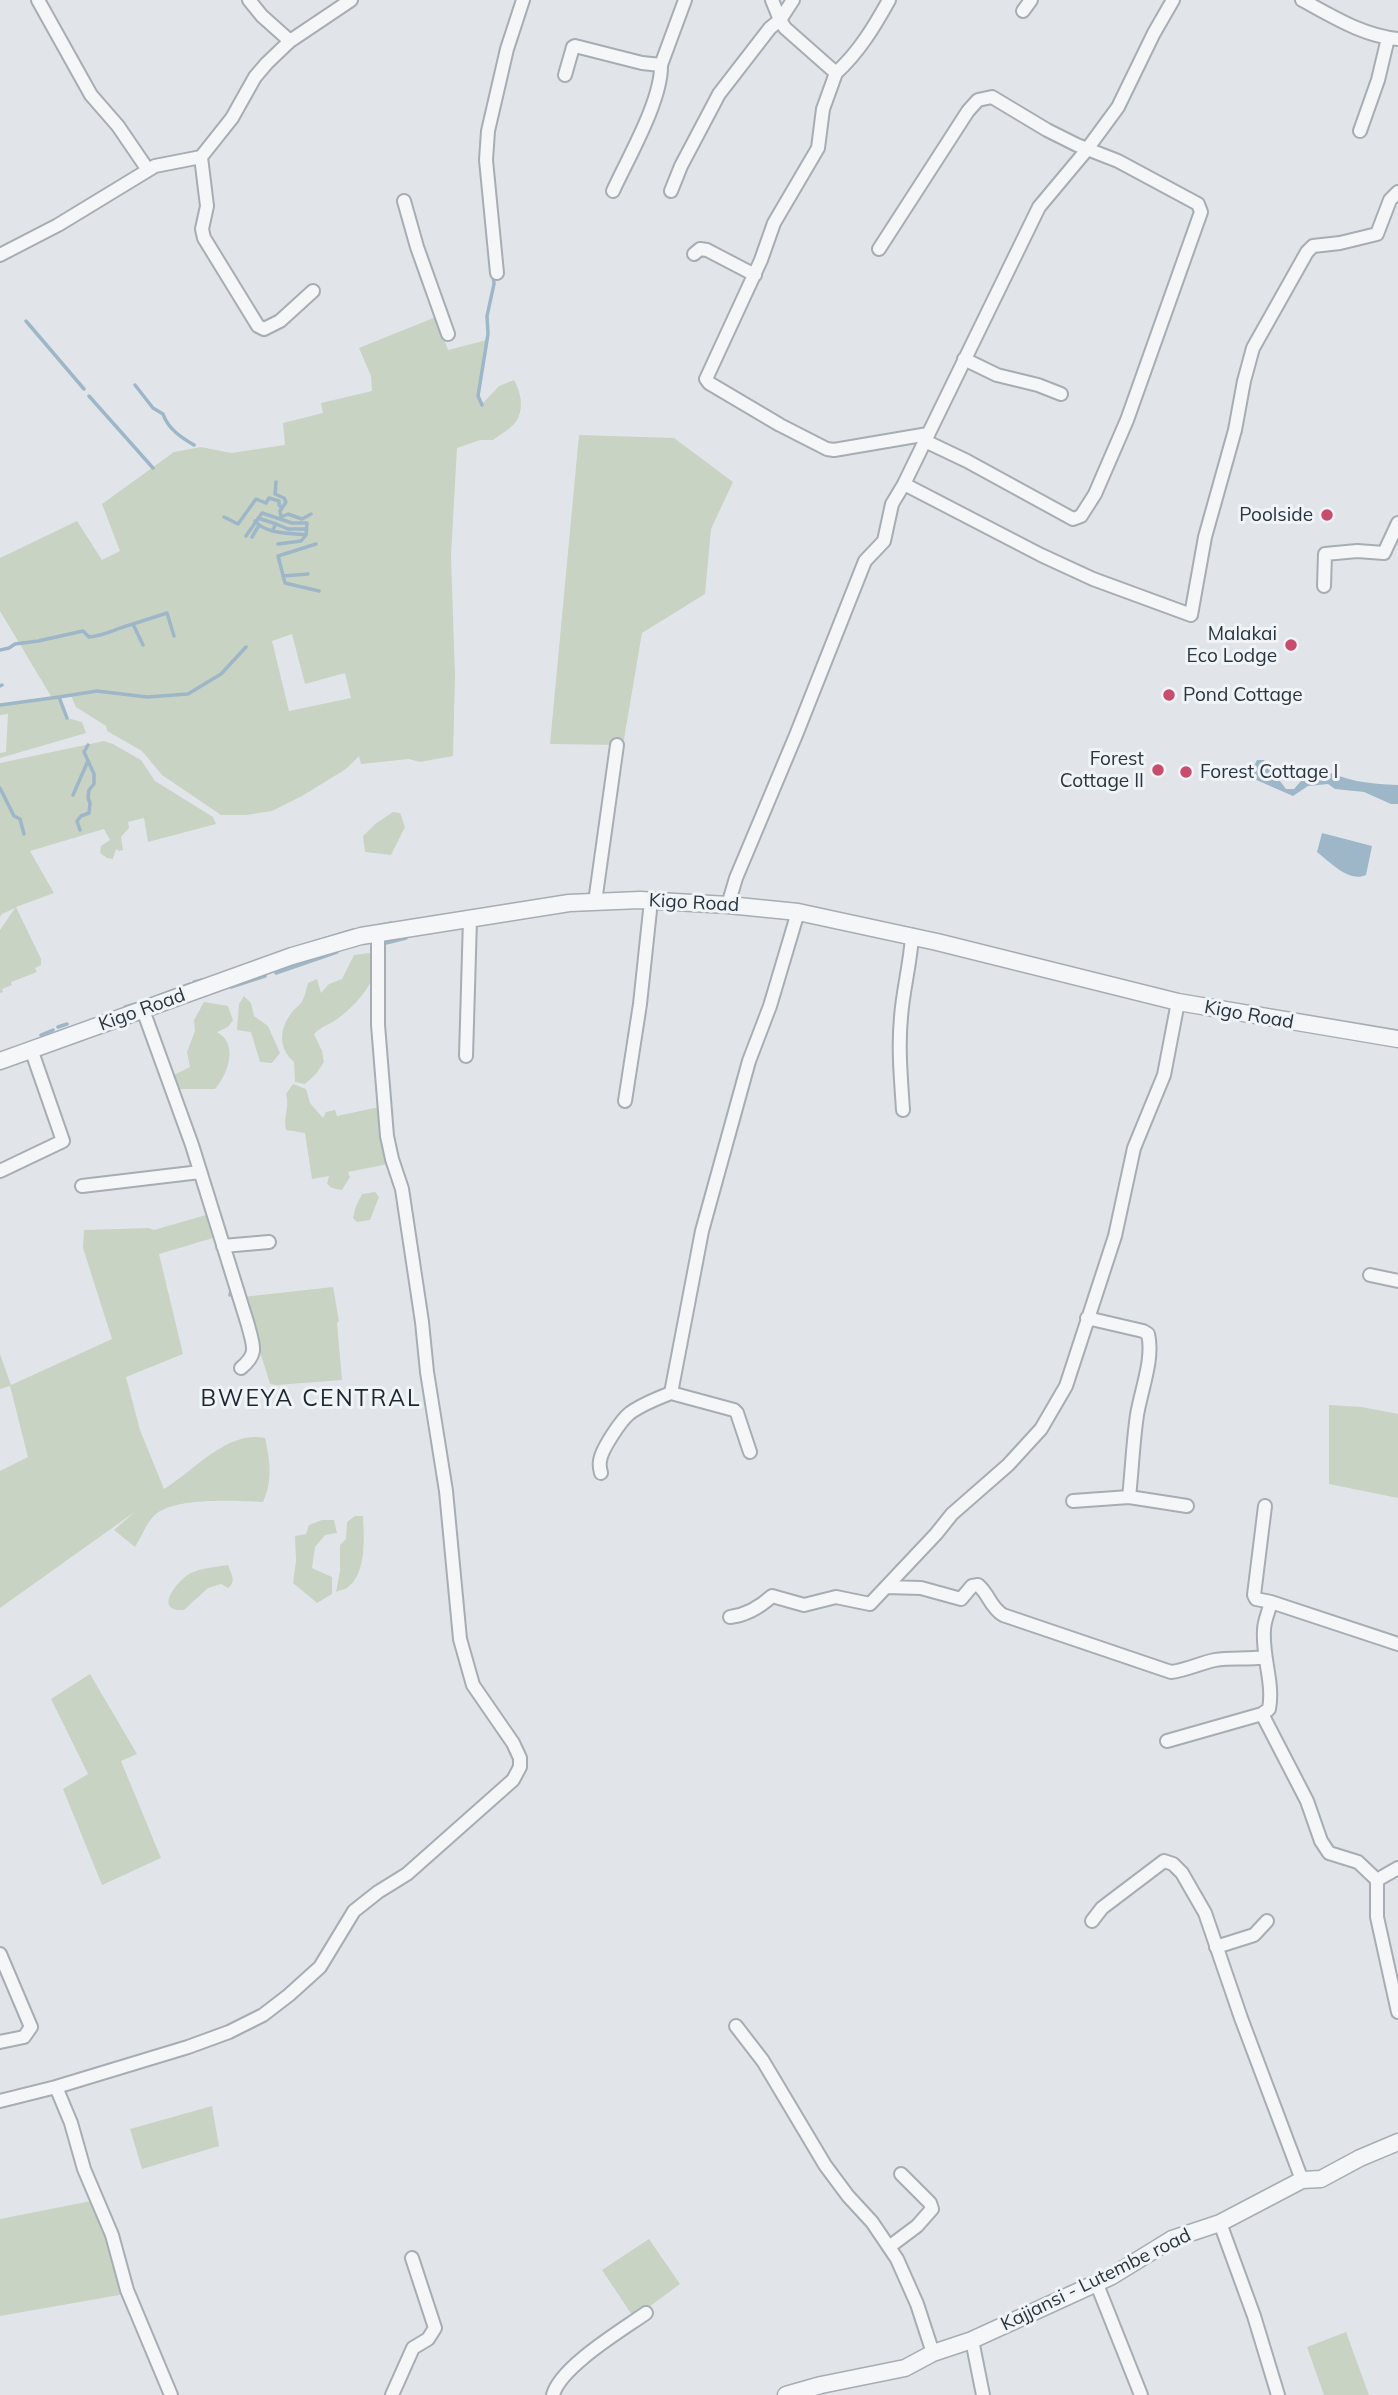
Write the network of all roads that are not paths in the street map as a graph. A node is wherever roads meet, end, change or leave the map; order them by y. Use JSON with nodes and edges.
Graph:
{"nodes":[{"id":1,"x":38,"y":0,"type":"edge"},
{"id":2,"x":249,"y":0,"type":"edge"},
{"id":3,"x":351,"y":0,"type":"edge"},
{"id":4,"x":523,"y":0,"type":"edge"},
{"id":5,"x":685,"y":0,"type":"edge"},
{"id":6,"x":772,"y":0,"type":"edge"},
{"id":7,"x":793,"y":0,"type":"edge"},
{"id":8,"x":888,"y":0,"type":"edge"},
{"id":9,"x":1173,"y":0,"type":"edge"},
{"id":10,"x":1302,"y":0,"type":"edge"},
{"id":11,"x":780,"y":20,"type":"junction"},
{"id":12,"x":1393,"y":39,"type":"edge"},
{"id":13,"x":289,"y":41,"type":"junction"},
{"id":14,"x":660,"y":65,"type":"junction"},
{"id":15,"x":836,"y":73,"type":"junction"},
{"id":16,"x":565,"y":75,"type":"dead end"},
{"id":17,"x":1360,"y":131,"type":"dead end"},
{"id":18,"x":1087,"y":149,"type":"junction"},
{"id":19,"x":201,"y":157,"type":"junction"},
{"id":20,"x":148,"y":170,"type":"junction"},
{"id":21,"x":612,"y":191,"type":"dead end"},
{"id":22,"x":671,"y":191,"type":"dead end"},
{"id":23,"x":1398,"y":192,"type":"edge"},
{"id":24,"x":404,"y":201,"type":"dead end"},
{"id":25,"x":879,"y":249,"type":"dead end"},
{"id":26,"x":694,"y":254,"type":"dead end"},
{"id":27,"x":0,"y":255,"type":"edge"},
{"id":28,"x":497,"y":273,"type":"dead end"},
{"id":29,"x":755,"y":275,"type":"junction"},
{"id":30,"x":313,"y":291,"type":"dead end"},
{"id":31,"x":448,"y":334,"type":"dead end"},
{"id":32,"x":964,"y":359,"type":"junction"},
{"id":33,"x":1061,"y":394,"type":"dead end"},
{"id":34,"x":926,"y":438,"type":"junction"},
{"id":35,"x":904,"y":484,"type":"junction"},
{"id":36,"x":1398,"y":523,"type":"edge"},
{"id":37,"x":1324,"y":586,"type":"dead end"},
{"id":38,"x":617,"y":745,"type":"dead end"},
{"id":39,"x":651,"y":901,"type":"junction"},
{"id":40,"x":596,"y":902,"type":"junction"},
{"id":41,"x":729,"y":905,"type":"junction"},
{"id":42,"x":798,"y":912,"type":"junction"},
{"id":43,"x":470,"y":919,"type":"junction"},
{"id":44,"x":378,"y":933,"type":"junction"},
{"id":45,"x":912,"y":937,"type":"junction"},
{"id":46,"x":1178,"y":1002,"type":"junction"},
{"id":47,"x":143,"y":1010,"type":"junction"},
{"id":48,"x":1398,"y":1039,"type":"edge"},
{"id":49,"x":32,"y":1049,"type":"junction"},
{"id":50,"x":466,"y":1056,"type":"dead end"},
{"id":51,"x":0,"y":1061,"type":"edge"},
{"id":52,"x":625,"y":1101,"type":"dead end"},
{"id":53,"x":903,"y":1110,"type":"dead end"},
{"id":54,"x":0,"y":1171,"type":"edge"},
{"id":55,"x":200,"y":1172,"type":"junction"},
{"id":56,"x":82,"y":1186,"type":"dead end"},
{"id":57,"x":269,"y":1242,"type":"dead end"},
{"id":58,"x":223,"y":1246,"type":"junction"},
{"id":59,"x":1370,"y":1275,"type":"dead end"},
{"id":60,"x":1398,"y":1281,"type":"edge"},
{"id":61,"x":1087,"y":1318,"type":"junction"},
{"id":62,"x":241,"y":1368,"type":"dead end"},
{"id":63,"x":671,"y":1393,"type":"junction"},
{"id":64,"x":750,"y":1452,"type":"dead end"},
{"id":65,"x":601,"y":1473,"type":"dead end"},
{"id":66,"x":1129,"y":1497,"type":"junction"},
{"id":67,"x":1073,"y":1501,"type":"dead end"},
{"id":68,"x":1187,"y":1506,"type":"dead end"},
{"id":69,"x":1265,"y":1506,"type":"dead end"},
{"id":70,"x":886,"y":1587,"type":"junction"},
{"id":71,"x":1272,"y":1602,"type":"junction"},
{"id":72,"x":730,"y":1617,"type":"dead end"},
{"id":73,"x":1398,"y":1644,"type":"edge"},
{"id":74,"x":1265,"y":1657,"type":"junction"},
{"id":75,"x":1262,"y":1714,"type":"junction"},
{"id":76,"x":1167,"y":1741,"type":"dead end"},
{"id":77,"x":1398,"y":1868,"type":"edge"},
{"id":78,"x":1377,"y":1880,"type":"junction"},
{"id":79,"x":1092,"y":1921,"type":"dead end"},
{"id":80,"x":1266,"y":1921,"type":"dead end"},
{"id":81,"x":1216,"y":1947,"type":"junction"},
{"id":82,"x":0,"y":1954,"type":"edge"},
{"id":83,"x":1398,"y":2012,"type":"edge"},
{"id":84,"x":736,"y":2026,"type":"dead end"},
{"id":85,"x":0,"y":2042,"type":"edge"},
{"id":86,"x":56,"y":2087,"type":"junction"},
{"id":87,"x":0,"y":2101,"type":"edge"},
{"id":88,"x":1398,"y":2142,"type":"edge"},
{"id":89,"x":901,"y":2174,"type":"dead end"},
{"id":90,"x":1302,"y":2180,"type":"junction"},
{"id":91,"x":1220,"y":2223,"type":"junction"},
{"id":92,"x":889,"y":2247,"type":"junction"},
{"id":93,"x":412,"y":2258,"type":"dead end"},
{"id":94,"x":1096,"y":2282,"type":"junction"},
{"id":95,"x":646,"y":2313,"type":"dead end"},
{"id":96,"x":972,"y":2340,"type":"junction"},
{"id":97,"x":933,"y":2353,"type":"junction"},
{"id":98,"x":171,"y":2395,"type":"edge"},
{"id":99,"x":392,"y":2395,"type":"edge"},
{"id":100,"x":553,"y":2395,"type":"edge"},
{"id":101,"x":786,"y":2395,"type":"edge"},
{"id":102,"x":983,"y":2395,"type":"edge"},
{"id":103,"x":1142,"y":2395,"type":"edge"},
{"id":104,"x":1278,"y":2395,"type":"edge"}],
"edges":[{"from":1,"to":20,"type":"street"},
{"from":2,"to":13,"type":"street"},
{"from":3,"to":13,"type":"street"},
{"from":4,"to":28,"type":"street"},
{"from":5,"to":14,"type":"street"},
{"from":6,"to":11,"type":"street"},
{"from":7,"to":11,"type":"street"},
{"from":8,"to":15,"type":"street"},
{"from":9,"to":18,"type":"street"},
{"from":10,"to":12,"type":"street"},
{"from":11,"to":15,"type":"street"},
{"from":11,"to":22,"type":"street"},
{"from":12,"to":17,"type":"street"},
{"from":13,"to":19,"type":"street"},
{"from":14,"to":16,"type":"street"},
{"from":14,"to":21,"type":"street"},
{"from":15,"to":29,"type":"street"},
{"from":18,"to":25,"type":"street"},
{"from":18,"to":32,"type":"street"},
{"from":18,"to":34,"type":"street"},
{"from":19,"to":20,"type":"street"},
{"from":19,"to":30,"type":"street"},
{"from":20,"to":27,"type":"street"},
{"from":23,"to":35,"type":"street"},
{"from":24,"to":31,"type":"street"},
{"from":26,"to":29,"type":"street"},
{"from":29,"to":34,"type":"street"},
{"from":32,"to":33,"type":"street"},
{"from":32,"to":34,"type":"street"},
{"from":34,"to":35,"type":"street"},
{"from":35,"to":41,"type":"street"},
{"from":36,"to":37,"type":"street"},
{"from":38,"to":40,"type":"street"},
{"from":39,"to":40,"type":"street","name":"Kigo Road"},
{"from":39,"to":41,"type":"street","name":"Kigo Road"},
{"from":39,"to":52,"type":"street"},
{"from":40,"to":43,"type":"street","name":"Kigo Road"},
{"from":41,"to":42,"type":"street","name":"Kigo Road"},
{"from":42,"to":45,"type":"street","name":"Kigo Road"},
{"from":42,"to":63,"type":"street"},
{"from":43,"to":44,"type":"street","name":"Kigo Road"},
{"from":43,"to":50,"type":"street"},
{"from":44,"to":47,"type":"street","name":"Kigo Road"},
{"from":44,"to":86,"type":"street"},
{"from":45,"to":46,"type":"street","name":"Kigo Road"},
{"from":45,"to":53,"type":"street"},
{"from":46,"to":48,"type":"street","name":"Kigo Road"},
{"from":46,"to":61,"type":"street"},
{"from":47,"to":49,"type":"street","name":"Kigo Road"},
{"from":47,"to":55,"type":"street"},
{"from":49,"to":51,"type":"street","name":"Kigo Road"},
{"from":49,"to":54,"type":"street"},
{"from":55,"to":56,"type":"street"},
{"from":55,"to":58,"type":"street"},
{"from":57,"to":58,"type":"street"},
{"from":58,"to":62,"type":"street"},
{"from":59,"to":60,"type":"street"},
{"from":61,"to":66,"type":"street"},
{"from":61,"to":70,"type":"street"},
{"from":63,"to":64,"type":"street"},
{"from":63,"to":65,"type":"street"},
{"from":66,"to":67,"type":"street"},
{"from":66,"to":68,"type":"street"},
{"from":69,"to":71,"type":"street"},
{"from":70,"to":72,"type":"street"},
{"from":70,"to":74,"type":"street"},
{"from":71,"to":73,"type":"street"},
{"from":71,"to":74,"type":"street"},
{"from":74,"to":75,"type":"street"},
{"from":75,"to":76,"type":"street"},
{"from":75,"to":78,"type":"street"},
{"from":77,"to":78,"type":"street"},
{"from":78,"to":83,"type":"street"},
{"from":79,"to":81,"type":"street"},
{"from":80,"to":81,"type":"street"},
{"from":81,"to":90,"type":"street"},
{"from":82,"to":85,"type":"street"},
{"from":84,"to":92,"type":"street"},
{"from":86,"to":87,"type":"street"},
{"from":86,"to":98,"type":"street"},
{"from":88,"to":90,"type":"street","name":"Kajjansi - Lutembe road"},
{"from":89,"to":92,"type":"street"},
{"from":90,"to":91,"type":"street","name":"Kajjansi - Lutembe road"},
{"from":91,"to":94,"type":"street","name":"Kajjansi - Lutembe road"},
{"from":91,"to":104,"type":"street"},
{"from":92,"to":97,"type":"street"},
{"from":93,"to":99,"type":"street"},
{"from":94,"to":96,"type":"street","name":"Kajjansi - Lutembe road"},
{"from":94,"to":103,"type":"street"},
{"from":95,"to":100,"type":"street"},
{"from":96,"to":97,"type":"street","name":"Kajjansi - Lutembe road"},
{"from":96,"to":102,"type":"street"},
{"from":97,"to":101,"type":"street","name":"Kajjansi - Lutembe road"}]}
